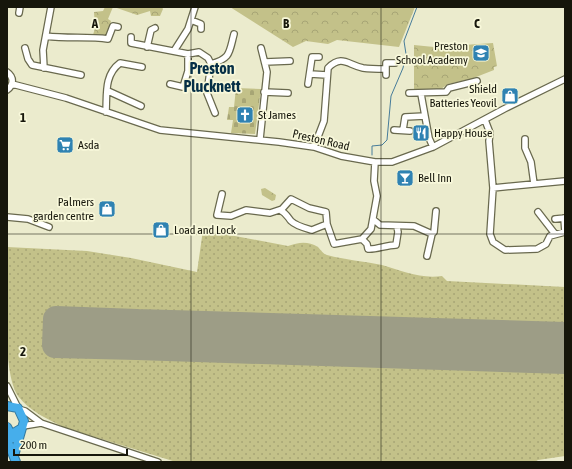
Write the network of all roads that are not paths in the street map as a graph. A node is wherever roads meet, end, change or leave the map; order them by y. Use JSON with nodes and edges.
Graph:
{"nodes":[{"id":1,"x":52,"y":7,"type":"edge"},
{"id":2,"x":195,"y":7,"type":"edge"},
{"id":3,"x":191,"y":20,"type":"junction"},
{"id":4,"x":118,"y":27,"type":"dead end"},
{"id":5,"x":155,"y":28,"type":"dead end"},
{"id":6,"x":202,"y":29,"type":"dead end"},
{"id":7,"x":234,"y":34,"type":"dead end"},
{"id":8,"x":46,"y":36,"type":"junction"},
{"id":9,"x":130,"y":41,"type":"dead end"},
{"id":10,"x":147,"y":46,"type":"junction"},
{"id":11,"x":25,"y":48,"type":"dead end"},
{"id":12,"x":261,"y":48,"type":"dead end"},
{"id":13,"x":174,"y":51,"type":"junction"},
{"id":14,"x":188,"y":54,"type":"junction"},
{"id":15,"x":319,"y":57,"type":"dead end"},
{"id":16,"x":265,"y":62,"type":"junction"},
{"id":17,"x":290,"y":62,"type":"dead end"},
{"id":18,"x":395,"y":63,"type":"dead end"},
{"id":19,"x":211,"y":64,"type":"junction"},
{"id":20,"x":44,"y":68,"type":"junction"},
{"id":21,"x":139,"y":68,"type":"dead end"},
{"id":22,"x":7,"y":72,"type":"edge"},
{"id":23,"x":310,"y":74,"type":"junction"},
{"id":24,"x":81,"y":75,"type":"dead end"},
{"id":25,"x":327,"y":75,"type":"junction"},
{"id":26,"x":565,"y":78,"type":"edge"},
{"id":27,"x":478,"y":81,"type":"dead end"},
{"id":28,"x":12,"y":84,"type":"junction"},
{"id":29,"x":170,"y":84,"type":"dead end"},
{"id":30,"x":308,"y":84,"type":"dead end"},
{"id":31,"x":7,"y":90,"type":"edge"},
{"id":32,"x":108,"y":91,"type":"junction"},
{"id":33,"x":264,"y":92,"type":"junction"},
{"id":34,"x":288,"y":93,"type":"dead end"},
{"id":35,"x":409,"y":93,"type":"dead end"},
{"id":36,"x":421,"y":94,"type":"junction"},
{"id":37,"x":141,"y":106,"type":"dead end"},
{"id":38,"x":106,"y":112,"type":"junction"},
{"id":39,"x":215,"y":113,"type":"dead end"},
{"id":40,"x":424,"y":116,"type":"junction"},
{"id":41,"x":485,"y":120,"type":"junction"},
{"id":42,"x":394,"y":130,"type":"dead end"},
{"id":43,"x":403,"y":130,"type":"junction"},
{"id":44,"x":410,"y":131,"type":"dead end"},
{"id":45,"x":260,"y":139,"type":"junction"},
{"id":46,"x":525,"y":139,"type":"dead end"},
{"id":47,"x":314,"y":147,"type":"junction"},
{"id":48,"x":433,"y":147,"type":"junction"},
{"id":49,"x":375,"y":162,"type":"junction"},
{"id":50,"x":565,"y":182,"type":"edge"},
{"id":51,"x":534,"y":184,"type":"junction"},
{"id":52,"x":493,"y":188,"type":"junction"},
{"id":53,"x":222,"y":194,"type":"dead end"},
{"id":54,"x":280,"y":210,"type":"junction"},
{"id":55,"x":436,"y":211,"type":"dead end"},
{"id":56,"x":538,"y":212,"type":"dead end"},
{"id":57,"x":7,"y":217,"type":"edge"},
{"id":58,"x":565,"y":218,"type":"edge"},
{"id":59,"x":555,"y":219,"type":"dead end"},
{"id":60,"x":374,"y":220,"type":"junction"},
{"id":61,"x":326,"y":224,"type":"junction"},
{"id":62,"x":380,"y":226,"type":"junction"},
{"id":63,"x":397,"y":226,"type":"junction"},
{"id":64,"x":50,"y":227,"type":"dead end"},
{"id":65,"x":371,"y":229,"type":"junction"},
{"id":66,"x":432,"y":234,"type":"junction"},
{"id":67,"x":555,"y":234,"type":"junction"},
{"id":68,"x":362,"y":239,"type":"junction"},
{"id":69,"x":427,"y":256,"type":"dead end"},
{"id":70,"x":7,"y":386,"type":"edge"},
{"id":71,"x":7,"y":406,"type":"edge"},
{"id":72,"x":18,"y":409,"type":"junction"},
{"id":73,"x":41,"y":423,"type":"junction"},
{"id":74,"x":7,"y":427,"type":"edge"},
{"id":75,"x":22,"y":427,"type":"junction"},
{"id":76,"x":9,"y":436,"type":"edge"},
{"id":77,"x":16,"y":447,"type":"junction"},
{"id":78,"x":7,"y":448,"type":"edge"},
{"id":79,"x":15,"y":460,"type":"edge"},
{"id":80,"x":158,"y":462,"type":"edge"}],
"edges":[{"from":1,"to":8,"type":"street"},
{"from":2,"to":3,"type":"street"},
{"from":3,"to":6,"type":"street"},
{"from":3,"to":13,"type":"street"},
{"from":4,"to":8,"type":"street"},
{"from":5,"to":10,"type":"street"},
{"from":7,"to":19,"type":"street"},
{"from":8,"to":20,"type":"street"},
{"from":9,"to":10,"type":"street"},
{"from":10,"to":13,"type":"street"},
{"from":11,"to":20,"type":"street"},
{"from":12,"to":16,"type":"street"},
{"from":13,"to":14,"type":"street"},
{"from":14,"to":19,"type":"street"},
{"from":14,"to":29,"type":"street"},
{"from":15,"to":23,"type":"street"},
{"from":16,"to":17,"type":"street"},
{"from":16,"to":33,"type":"street"},
{"from":18,"to":25,"type":"street"},
{"from":19,"to":39,"type":"street"},
{"from":20,"to":24,"type":"street"},
{"from":21,"to":32,"type":"street"},
{"from":22,"to":28,"type":"street"},
{"from":23,"to":25,"type":"street"},
{"from":23,"to":30,"type":"street"},
{"from":25,"to":47,"type":"street"},
{"from":26,"to":41,"type":"street","name":"Preston Road"},
{"from":27,"to":36,"type":"street"},
{"from":28,"to":31,"type":"street"},
{"from":28,"to":38,"type":"street","name":"Preston Road"},
{"from":32,"to":37,"type":"street"},
{"from":32,"to":38,"type":"street"},
{"from":33,"to":34,"type":"street"},
{"from":33,"to":45,"type":"street"},
{"from":35,"to":36,"type":"street"},
{"from":36,"to":40,"type":"street"},
{"from":38,"to":45,"type":"street","name":"Preston Road"},
{"from":40,"to":43,"type":"street"},
{"from":40,"to":48,"type":"street"},
{"from":41,"to":48,"type":"street","name":"Preston Road"},
{"from":41,"to":52,"type":"street"},
{"from":42,"to":43,"type":"street"},
{"from":43,"to":44,"type":"street"},
{"from":45,"to":47,"type":"street","name":"Preston Road"},
{"from":46,"to":51,"type":"street"},
{"from":47,"to":49,"type":"street","name":"Preston Road"},
{"from":48,"to":49,"type":"street","name":"Preston Road"},
{"from":49,"to":60,"type":"street"},
{"from":50,"to":51,"type":"street"},
{"from":51,"to":52,"type":"street"},
{"from":52,"to":67,"type":"street"},
{"from":53,"to":54,"type":"street"},
{"from":54,"to":61,"type":"street"},
{"from":54,"to":61,"type":"street"},
{"from":55,"to":66,"type":"street"},
{"from":56,"to":67,"type":"street"},
{"from":57,"to":64,"type":"street"},
{"from":58,"to":59,"type":"street"},
{"from":58,"to":67,"type":"street"},
{"from":60,"to":62,"type":"street"},
{"from":60,"to":65,"type":"street"},
{"from":61,"to":68,"type":"street"},
{"from":62,"to":63,"type":"street"},
{"from":62,"to":65,"type":"street"},
{"from":63,"to":66,"type":"street"},
{"from":63,"to":68,"type":"street"},
{"from":65,"to":68,"type":"street"},
{"from":66,"to":69,"type":"street"},
{"from":70,"to":72,"type":"street"},
{"from":71,"to":72,"type":"highway"},
{"from":72,"to":73,"type":"street"},
{"from":72,"to":75,"type":"highway"},
{"from":73,"to":75,"type":"street"},
{"from":73,"to":80,"type":"street"},
{"from":74,"to":76,"type":"highway"},
{"from":75,"to":76,"type":"highway"},
{"from":75,"to":77,"type":"highway"},
{"from":76,"to":77,"type":"highway"},
{"from":76,"to":79,"type":"highway"},
{"from":77,"to":79,"type":"highway"},
{"from":78,"to":79,"type":"highway"}]}
